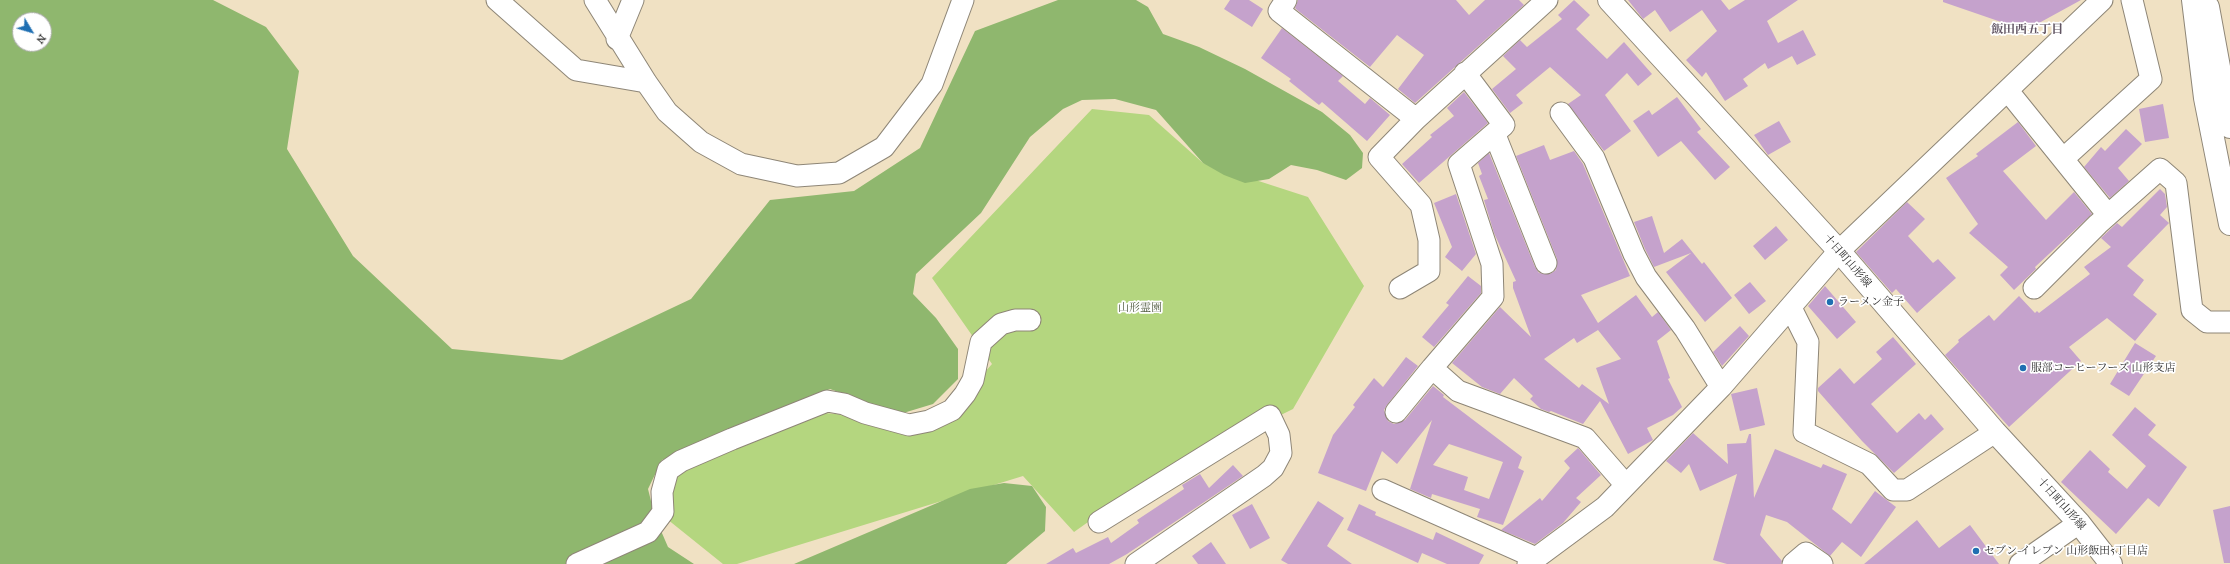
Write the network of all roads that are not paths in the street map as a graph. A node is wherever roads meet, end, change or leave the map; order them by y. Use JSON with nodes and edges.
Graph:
{"nodes":[{"id":1,"x":497,"y":0,"type":"edge"},
{"id":2,"x":594,"y":0,"type":"edge"},
{"id":3,"x":633,"y":0,"type":"edge"},
{"id":4,"x":963,"y":0,"type":"edge"},
{"id":5,"x":1286,"y":0,"type":"edge"},
{"id":6,"x":1546,"y":0,"type":"edge"},
{"id":7,"x":1609,"y":0,"type":"edge"},
{"id":8,"x":2102,"y":0,"type":"edge"},
{"id":9,"x":2132,"y":0,"type":"edge"},
{"id":10,"x":2193,"y":0,"type":"edge"},
{"id":11,"x":2206,"y":0,"type":"edge"},
{"id":12,"x":618,"y":39,"type":"junction"},
{"id":13,"x":1465,"y":73,"type":"junction"},
{"id":14,"x":646,"y":82,"type":"junction"},
{"id":15,"x":2008,"y":92,"type":"junction"},
{"id":16,"x":1561,"y":113,"type":"dead end"},
{"id":17,"x":1416,"y":119,"type":"junction"},
{"id":18,"x":2230,"y":127,"type":"edge"},
{"id":19,"x":1495,"y":135,"type":"junction"},
{"id":20,"x":2063,"y":159,"type":"junction"},
{"id":21,"x":2108,"y":215,"type":"junction"},
{"id":22,"x":2230,"y":224,"type":"edge"},
{"id":23,"x":1839,"y":251,"type":"junction"},
{"id":24,"x":1546,"y":263,"type":"dead end"},
{"id":25,"x":1400,"y":288,"type":"dead end"},
{"id":26,"x":2034,"y":288,"type":"dead end"},
{"id":27,"x":1790,"y":308,"type":"junction"},
{"id":28,"x":1030,"y":320,"type":"dead end"},
{"id":29,"x":2230,"y":322,"type":"edge"},
{"id":30,"x":1432,"y":368,"type":"junction"},
{"id":31,"x":1721,"y":387,"type":"junction"},
{"id":32,"x":1396,"y":412,"type":"dead end"},
{"id":33,"x":1995,"y":432,"type":"junction"},
{"id":34,"x":1624,"y":484,"type":"junction"},
{"id":35,"x":1383,"y":490,"type":"dead end"},
{"id":36,"x":1099,"y":522,"type":"dead end"},
{"id":37,"x":2079,"y":523,"type":"junction"},
{"id":38,"x":1532,"y":561,"type":"edge"},
{"id":39,"x":577,"y":564,"type":"edge"},
{"id":40,"x":1136,"y":564,"type":"edge"},
{"id":41,"x":1793,"y":564,"type":"edge"},
{"id":42,"x":1822,"y":564,"type":"edge"},
{"id":43,"x":2020,"y":564,"type":"edge"},
{"id":44,"x":2111,"y":564,"type":"edge"}],
"edges":[{"from":1,"to":14,"type":"street"},
{"from":2,"to":12,"type":"street"},
{"from":3,"to":12,"type":"street"},
{"from":4,"to":14,"type":"street"},
{"from":5,"to":17,"type":"street"},
{"from":6,"to":13,"type":"street"},
{"from":7,"to":23,"type":"main road","name":"十日町山形線"},
{"from":8,"to":15,"type":"street"},
{"from":9,"to":20,"type":"street"},
{"from":10,"to":22,"type":"main road"},
{"from":11,"to":18,"type":"main road"},
{"from":12,"to":14,"type":"street"},
{"from":13,"to":17,"type":"street"},
{"from":13,"to":19,"type":"street"},
{"from":15,"to":20,"type":"street"},
{"from":15,"to":23,"type":"street"},
{"from":16,"to":31,"type":"street"},
{"from":17,"to":25,"type":"street"},
{"from":19,"to":24,"type":"street"},
{"from":19,"to":30,"type":"street"},
{"from":20,"to":21,"type":"street"},
{"from":21,"to":26,"type":"street"},
{"from":21,"to":29,"type":"street"},
{"from":23,"to":27,"type":"street"},
{"from":23,"to":33,"type":"main road","name":"十日町山形線"},
{"from":27,"to":31,"type":"street"},
{"from":27,"to":33,"type":"street"},
{"from":28,"to":39,"type":"street"},
{"from":30,"to":32,"type":"street"},
{"from":30,"to":34,"type":"street"},
{"from":31,"to":34,"type":"street"},
{"from":33,"to":37,"type":"main road","name":"十日町山形線"},
{"from":34,"to":38,"type":"street"},
{"from":35,"to":38,"type":"street"},
{"from":36,"to":40,"type":"street"},
{"from":37,"to":43,"type":"street"},
{"from":37,"to":44,"type":"main road","name":"十日町山形線"},
{"from":41,"to":42,"type":"street"}]}
